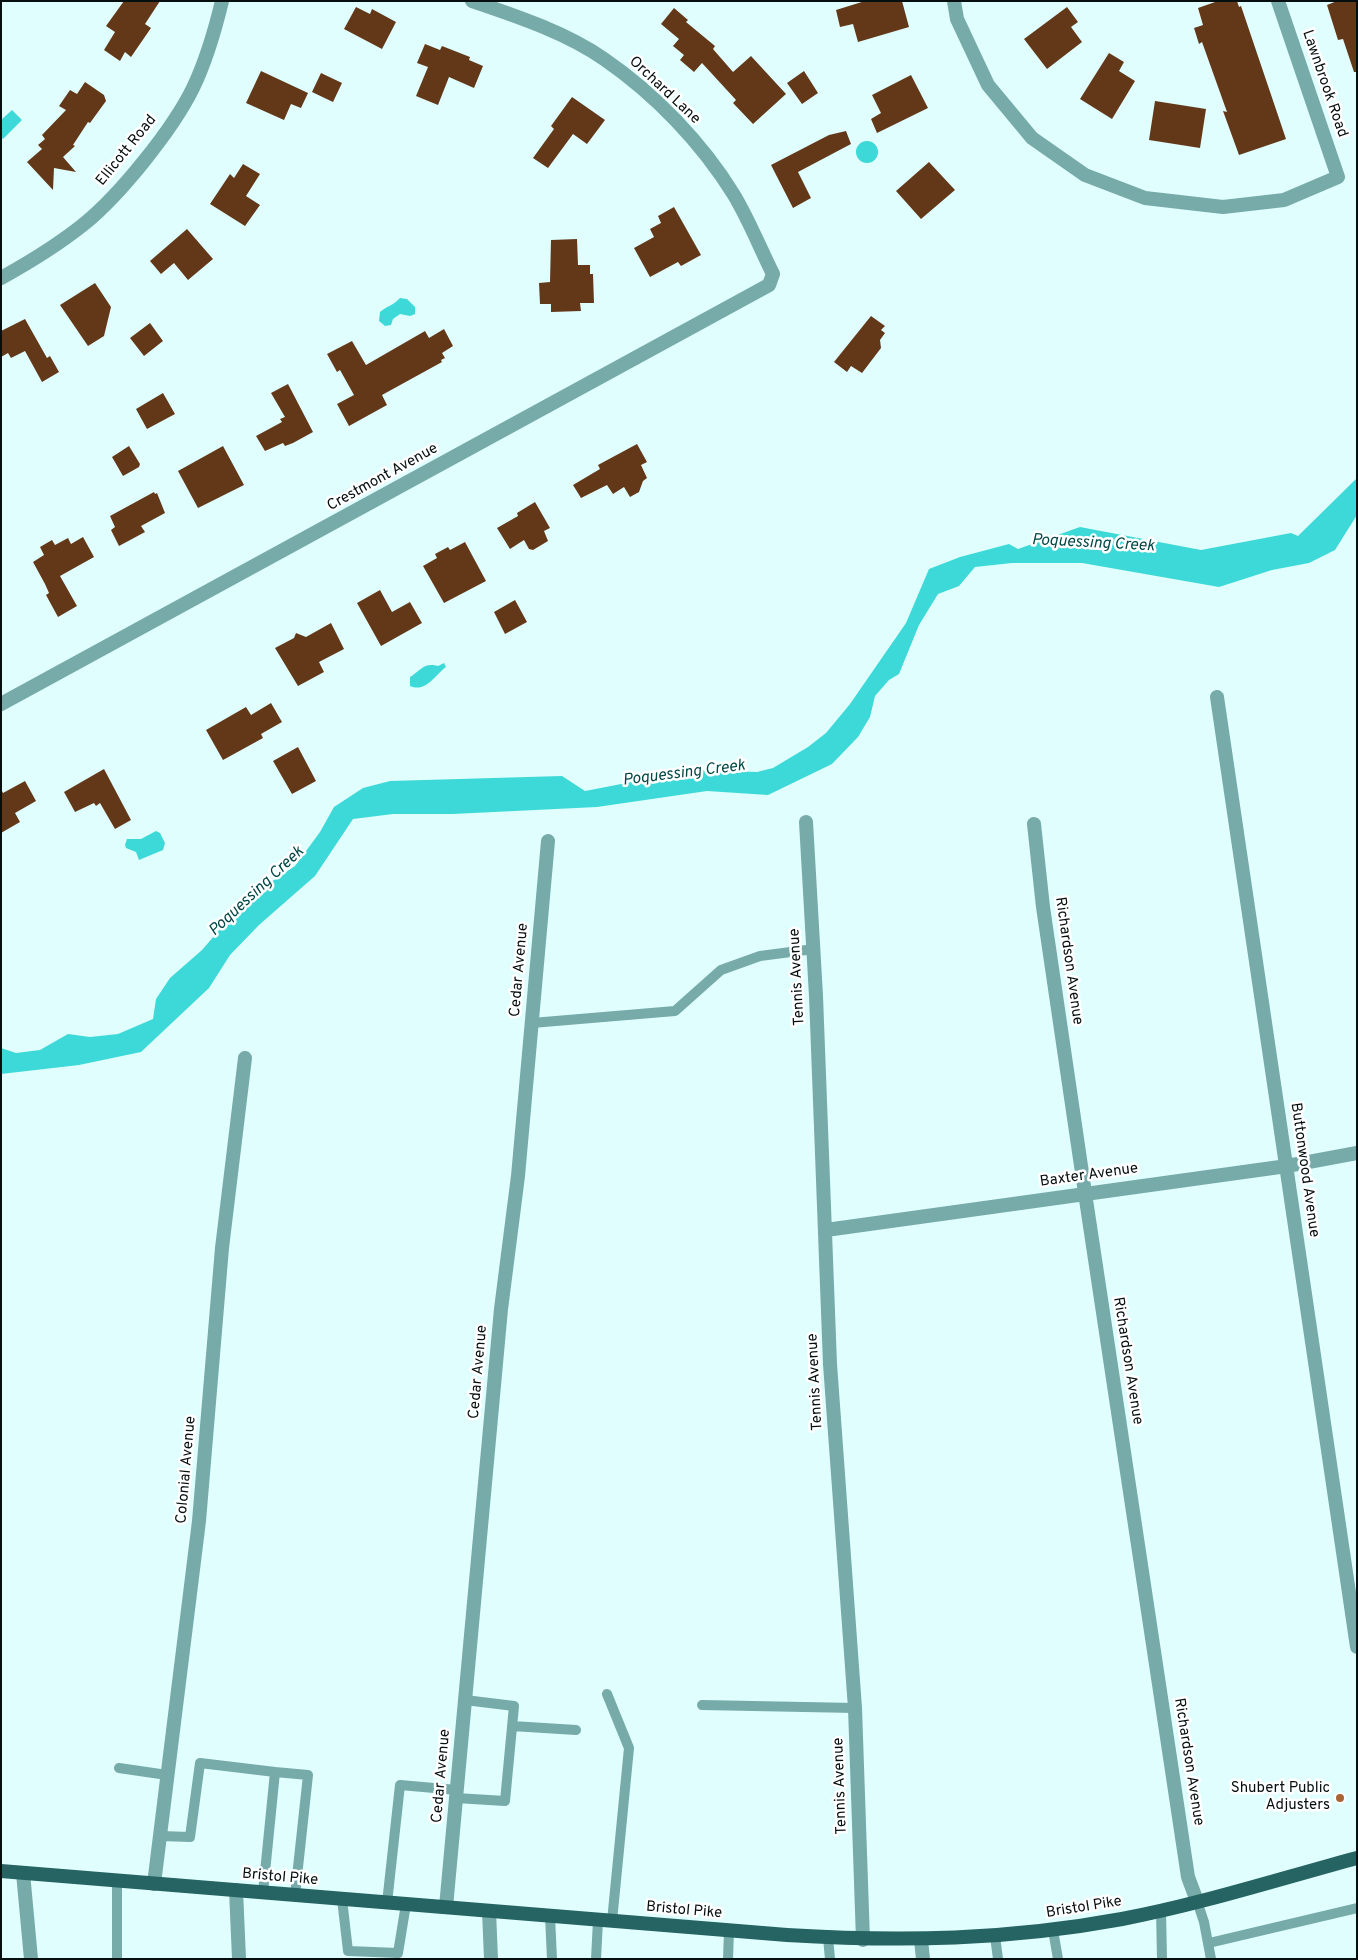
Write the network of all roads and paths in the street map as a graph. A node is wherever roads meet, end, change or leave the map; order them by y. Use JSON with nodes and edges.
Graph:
{"nodes":[{"id":1,"x":222,"y":1,"type":"edge"},
{"id":2,"x":472,"y":1,"type":"edge"},
{"id":3,"x":954,"y":1,"type":"edge"},
{"id":4,"x":1278,"y":1,"type":"edge"},
{"id":5,"x":773,"y":274,"type":"joint"},
{"id":6,"x":1,"y":278,"type":"edge"},
{"id":7,"x":1217,"y":697,"type":"dead end"},
{"id":8,"x":1,"y":704,"type":"edge"},
{"id":9,"x":806,"y":822,"type":"dead end"},
{"id":10,"x":1034,"y":824,"type":"dead end"},
{"id":11,"x":548,"y":841,"type":"dead end"},
{"id":12,"x":814,"y":949,"type":"junction"},
{"id":13,"x":532,"y":1023,"type":"junction"},
{"id":14,"x":245,"y":1058,"type":"dead end"},
{"id":15,"x":1357,"y":1153,"type":"edge"},
{"id":16,"x":1287,"y":1166,"type":"junction"},
{"id":17,"x":1084,"y":1193,"type":"junction"},
{"id":18,"x":826,"y":1230,"type":"junction"},
{"id":19,"x":1357,"y":1647,"type":"edge"},
{"id":20,"x":607,"y":1694,"type":"dead end"},
{"id":21,"x":465,"y":1700,"type":"junction"},
{"id":22,"x":702,"y":1705,"type":"dead end"},
{"id":23,"x":854,"y":1708,"type":"junction"},
{"id":24,"x":512,"y":1726,"type":"junction"},
{"id":25,"x":576,"y":1730,"type":"dead end"},
{"id":26,"x":119,"y":1768,"type":"dead end"},
{"id":27,"x":275,"y":1772,"type":"junction"},
{"id":28,"x":167,"y":1775,"type":"junction"},
{"id":29,"x":456,"y":1794,"type":"junction"},
{"id":30,"x":160,"y":1836,"type":"junction"},
{"id":31,"x":1357,"y":1858,"type":"edge"},
{"id":32,"x":1,"y":1871,"type":"edge"},
{"id":33,"x":24,"y":1873,"type":"junction"},
{"id":34,"x":117,"y":1880,"type":"junction"},
{"id":35,"x":154,"y":1884,"type":"junction"},
{"id":36,"x":236,"y":1890,"type":"junction"},
{"id":37,"x":263,"y":1892,"type":"junction"},
{"id":38,"x":295,"y":1895,"type":"junction"},
{"id":39,"x":342,"y":1899,"type":"junction"},
{"id":40,"x":1197,"y":1901,"type":"junction"},
{"id":41,"x":387,"y":1903,"type":"junction"},
{"id":42,"x":406,"y":1904,"type":"junction"},
{"id":43,"x":446,"y":1908,"type":"junction"},
{"id":44,"x":1357,"y":1908,"type":"edge"},
{"id":45,"x":1161,"y":1910,"type":"junction"},
{"id":46,"x":489,"y":1911,"type":"junction"},
{"id":47,"x":550,"y":1916,"type":"junction"},
{"id":48,"x":598,"y":1920,"type":"junction"},
{"id":49,"x":612,"y":1921,"type":"junction"},
{"id":50,"x":1053,"y":1930,"type":"junction"},
{"id":51,"x":729,"y":1931,"type":"junction"},
{"id":52,"x":995,"y":1936,"type":"junction"},
{"id":53,"x":828,"y":1938,"type":"junction"},
{"id":54,"x":862,"y":1940,"type":"junction"},
{"id":55,"x":921,"y":1940,"type":"junction"},
{"id":56,"x":1208,"y":1943,"type":"junction"},
{"id":57,"x":31,"y":1959,"type":"edge"},
{"id":58,"x":117,"y":1959,"type":"edge"},
{"id":59,"x":239,"y":1959,"type":"edge"},
{"id":60,"x":491,"y":1959,"type":"edge"},
{"id":61,"x":552,"y":1959,"type":"edge"},
{"id":62,"x":596,"y":1959,"type":"edge"},
{"id":63,"x":728,"y":1959,"type":"edge"},
{"id":64,"x":830,"y":1959,"type":"edge"},
{"id":65,"x":923,"y":1959,"type":"edge"},
{"id":66,"x":998,"y":1959,"type":"edge"},
{"id":67,"x":1058,"y":1959,"type":"edge"},
{"id":68,"x":1162,"y":1959,"type":"edge"},
{"id":69,"x":1211,"y":1959,"type":"edge"}],
"edges":[{"from":1,"to":6,"type":"street","name":"Ellicott Road"},
{"from":2,"to":5,"type":"street","name":"Orchard Lane"},
{"from":3,"to":4,"type":"street","name":"Lawnbrook Road"},
{"from":5,"to":8,"type":"street","name":"Crestmont Avenue"},
{"from":7,"to":16,"type":"street","name":"Buttonwood Avenue"},
{"from":9,"to":12,"type":"street","name":"Tennis Avenue"},
{"from":10,"to":17,"type":"street","name":"Richardson Avenue"},
{"from":11,"to":13,"type":"street","name":"Cedar Avenue"},
{"from":12,"to":13,"type":"lane"},
{"from":12,"to":18,"type":"street","name":"Tennis Avenue"},
{"from":13,"to":21,"type":"street","name":"Cedar Avenue"},
{"from":14,"to":28,"type":"street","name":"Colonial Avenue"},
{"from":15,"to":16,"type":"street","name":"Baxter Avenue"},
{"from":16,"to":17,"type":"street","name":"Baxter Avenue"},
{"from":16,"to":19,"type":"street","name":"Buttonwood Avenue"},
{"from":17,"to":18,"type":"street","name":"Baxter Avenue"},
{"from":17,"to":40,"type":"street","name":"Richardson Avenue"},
{"from":18,"to":23,"type":"street","name":"Tennis Avenue"},
{"from":20,"to":49,"type":"lane"},
{"from":21,"to":24,"type":"lane"},
{"from":21,"to":29,"type":"street","name":"Cedar Avenue"},
{"from":22,"to":23,"type":"lane"},
{"from":23,"to":54,"type":"street","name":"Tennis Avenue"},
{"from":24,"to":25,"type":"lane"},
{"from":24,"to":29,"type":"lane"},
{"from":26,"to":28,"type":"lane"},
{"from":27,"to":30,"type":"lane"},
{"from":27,"to":37,"type":"lane"},
{"from":27,"to":38,"type":"lane"},
{"from":28,"to":30,"type":"street","name":"Colonial Avenue"},
{"from":29,"to":41,"type":"lane"},
{"from":29,"to":43,"type":"street","name":"Cedar Avenue"},
{"from":30,"to":35,"type":"street","name":"Colonial Avenue"},
{"from":31,"to":40,"type":"main road","name":"Bristol Pike"},
{"from":32,"to":33,"type":"main road","name":"Bristol Pike"},
{"from":33,"to":34,"type":"main road","name":"Bristol Pike"},
{"from":33,"to":57,"type":"street"},
{"from":34,"to":35,"type":"main road","name":"Bristol Pike"},
{"from":34,"to":58,"type":"lane"},
{"from":35,"to":36,"type":"main road","name":"Bristol Pike"},
{"from":36,"to":37,"type":"main road","name":"Bristol Pike"},
{"from":36,"to":59,"type":"street"},
{"from":37,"to":38,"type":"main road","name":"Bristol Pike"},
{"from":38,"to":39,"type":"main road","name":"Bristol Pike"},
{"from":39,"to":41,"type":"main road","name":"Bristol Pike"},
{"from":39,"to":42,"type":"lane"},
{"from":40,"to":45,"type":"main road","name":"Bristol Pike"},
{"from":40,"to":56,"type":"lane"},
{"from":41,"to":42,"type":"main road","name":"Bristol Pike"},
{"from":42,"to":43,"type":"main road","name":"Bristol Pike"},
{"from":43,"to":46,"type":"main road","name":"Bristol Pike"},
{"from":44,"to":56,"type":"lane"},
{"from":45,"to":50,"type":"main road","name":"Bristol Pike"},
{"from":45,"to":68,"type":"lane"},
{"from":46,"to":47,"type":"main road","name":"Bristol Pike"},
{"from":46,"to":60,"type":"street"},
{"from":47,"to":48,"type":"main road","name":"Bristol Pike"},
{"from":47,"to":61,"type":"lane"},
{"from":48,"to":49,"type":"main road","name":"Bristol Pike"},
{"from":48,"to":62,"type":"lane"},
{"from":49,"to":51,"type":"main road","name":"Bristol Pike"},
{"from":50,"to":52,"type":"main road","name":"Bristol Pike"},
{"from":50,"to":67,"type":"lane"},
{"from":51,"to":53,"type":"main road","name":"Bristol Pike"},
{"from":51,"to":63,"type":"lane"},
{"from":52,"to":55,"type":"main road","name":"Bristol Pike"},
{"from":52,"to":66,"type":"lane"},
{"from":53,"to":54,"type":"main road","name":"Bristol Pike"},
{"from":53,"to":64,"type":"lane"},
{"from":54,"to":55,"type":"main road","name":"Bristol Pike"},
{"from":55,"to":65,"type":"street"},
{"from":56,"to":69,"type":"lane"}]}
